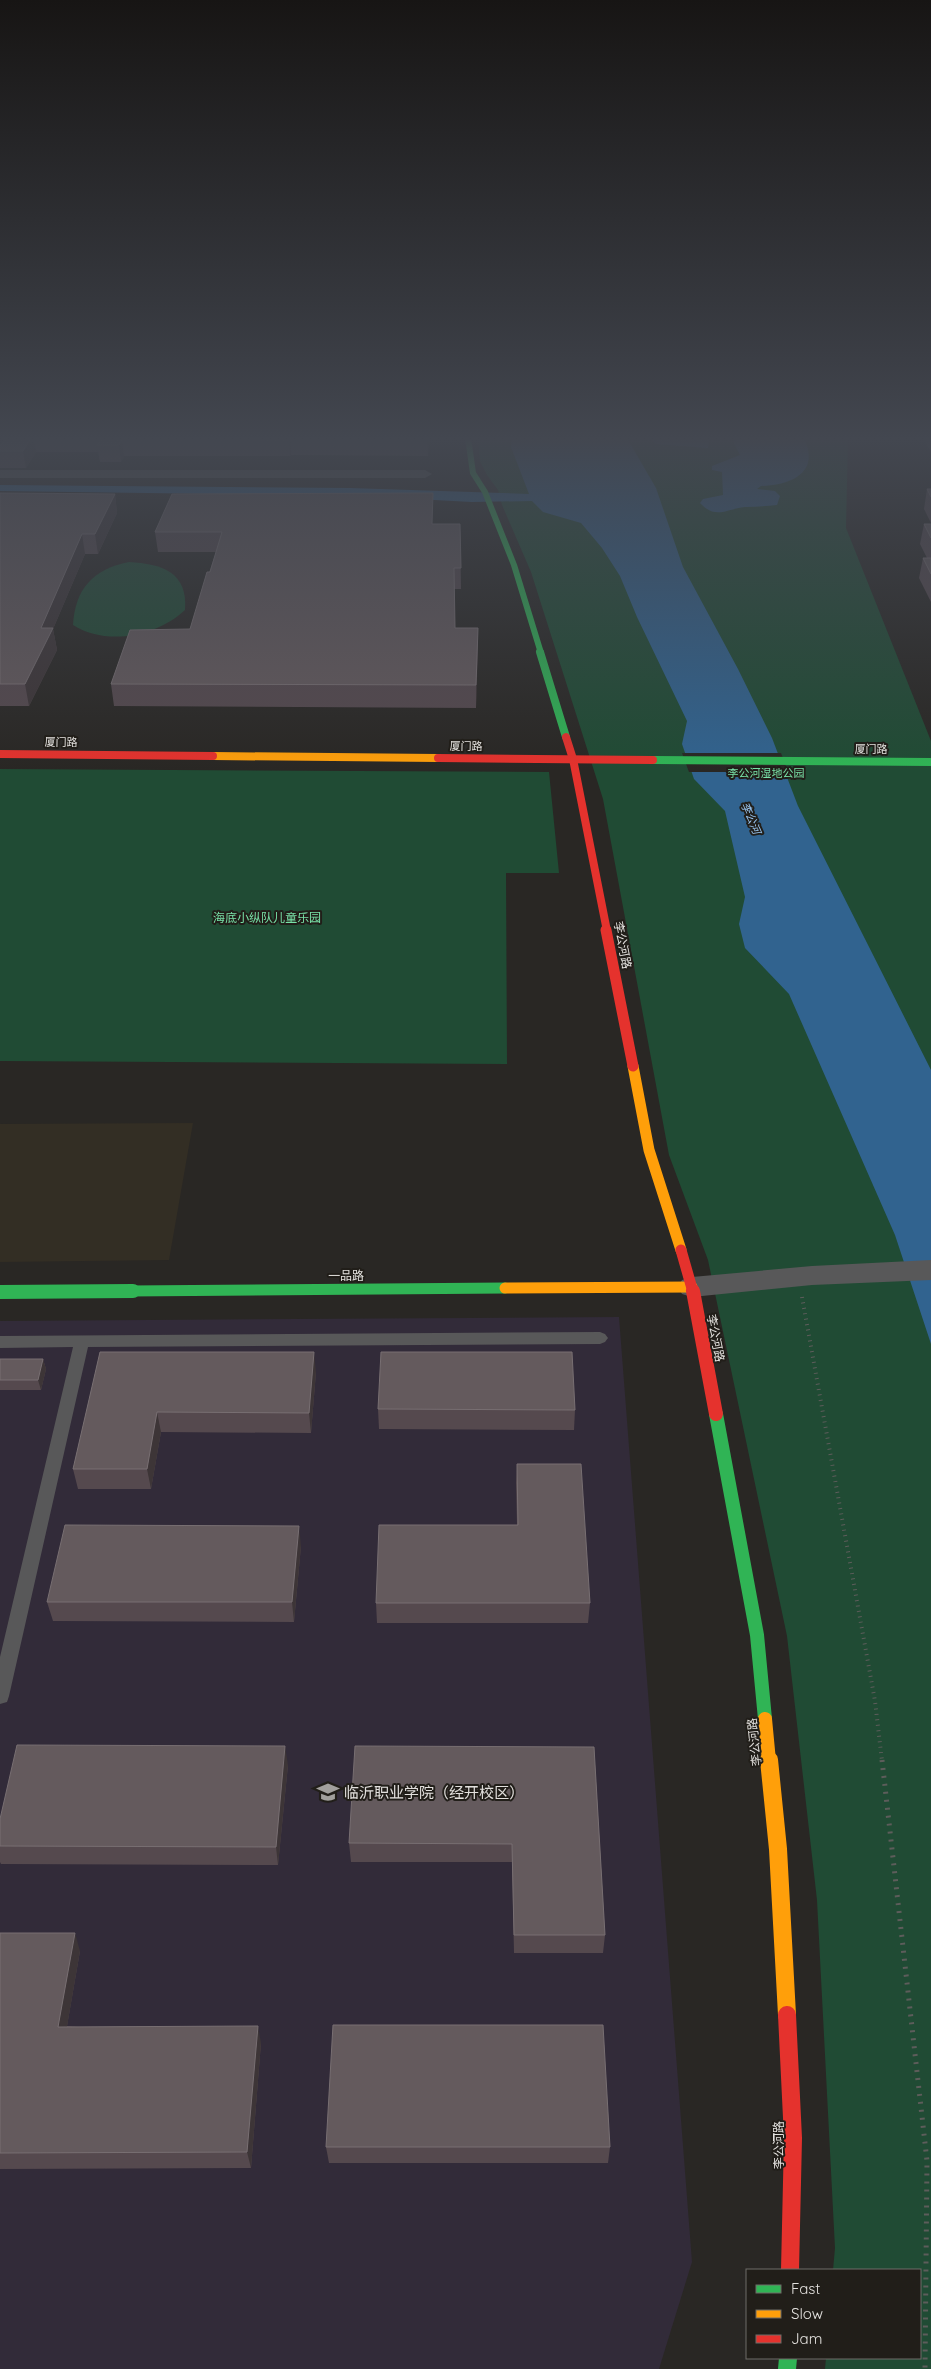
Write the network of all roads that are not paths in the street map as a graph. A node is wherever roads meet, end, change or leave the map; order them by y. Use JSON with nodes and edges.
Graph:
{"nodes":[{"id":1,"x":507,"y":549,"type":"edge"},
{"id":2,"x":0,"y":754,"type":"edge"},
{"id":3,"x":572,"y":759,"type":"junction"},
{"id":4,"x":931,"y":762,"type":"edge"},
{"id":5,"x":931,"y":1270,"type":"edge"},
{"id":6,"x":692,"y":1286,"type":"junction"},
{"id":7,"x":0,"y":1292,"type":"edge"},
{"id":8,"x":600,"y":1338,"type":"dead end"},
{"id":9,"x":0,"y":1342,"type":"edge"},
{"id":10,"x":82,"y":1342,"type":"junction"},
{"id":11,"x":6,"y":1644,"type":"edge"},
{"id":12,"x":0,"y":1696,"type":"edge"},
{"id":13,"x":790,"y":2269,"type":"edge"}],
"edges":[{"from":1,"to":3,"type":"street","name":"李公河路"},
{"from":2,"to":3,"type":"street","name":"厦门路"},
{"from":3,"to":4,"type":"street","name":"厦门路"},
{"from":3,"to":6,"type":"street","name":"李公河路"},
{"from":5,"to":6,"type":"street"},
{"from":6,"to":7,"type":"street","name":"一品路"},
{"from":6,"to":13,"type":"street","name":"李公河路"},
{"from":8,"to":10,"type":"lane"},
{"from":9,"to":10,"type":"lane"},
{"from":10,"to":11,"type":"lane"},
{"from":11,"to":12,"type":"lane"}]}
